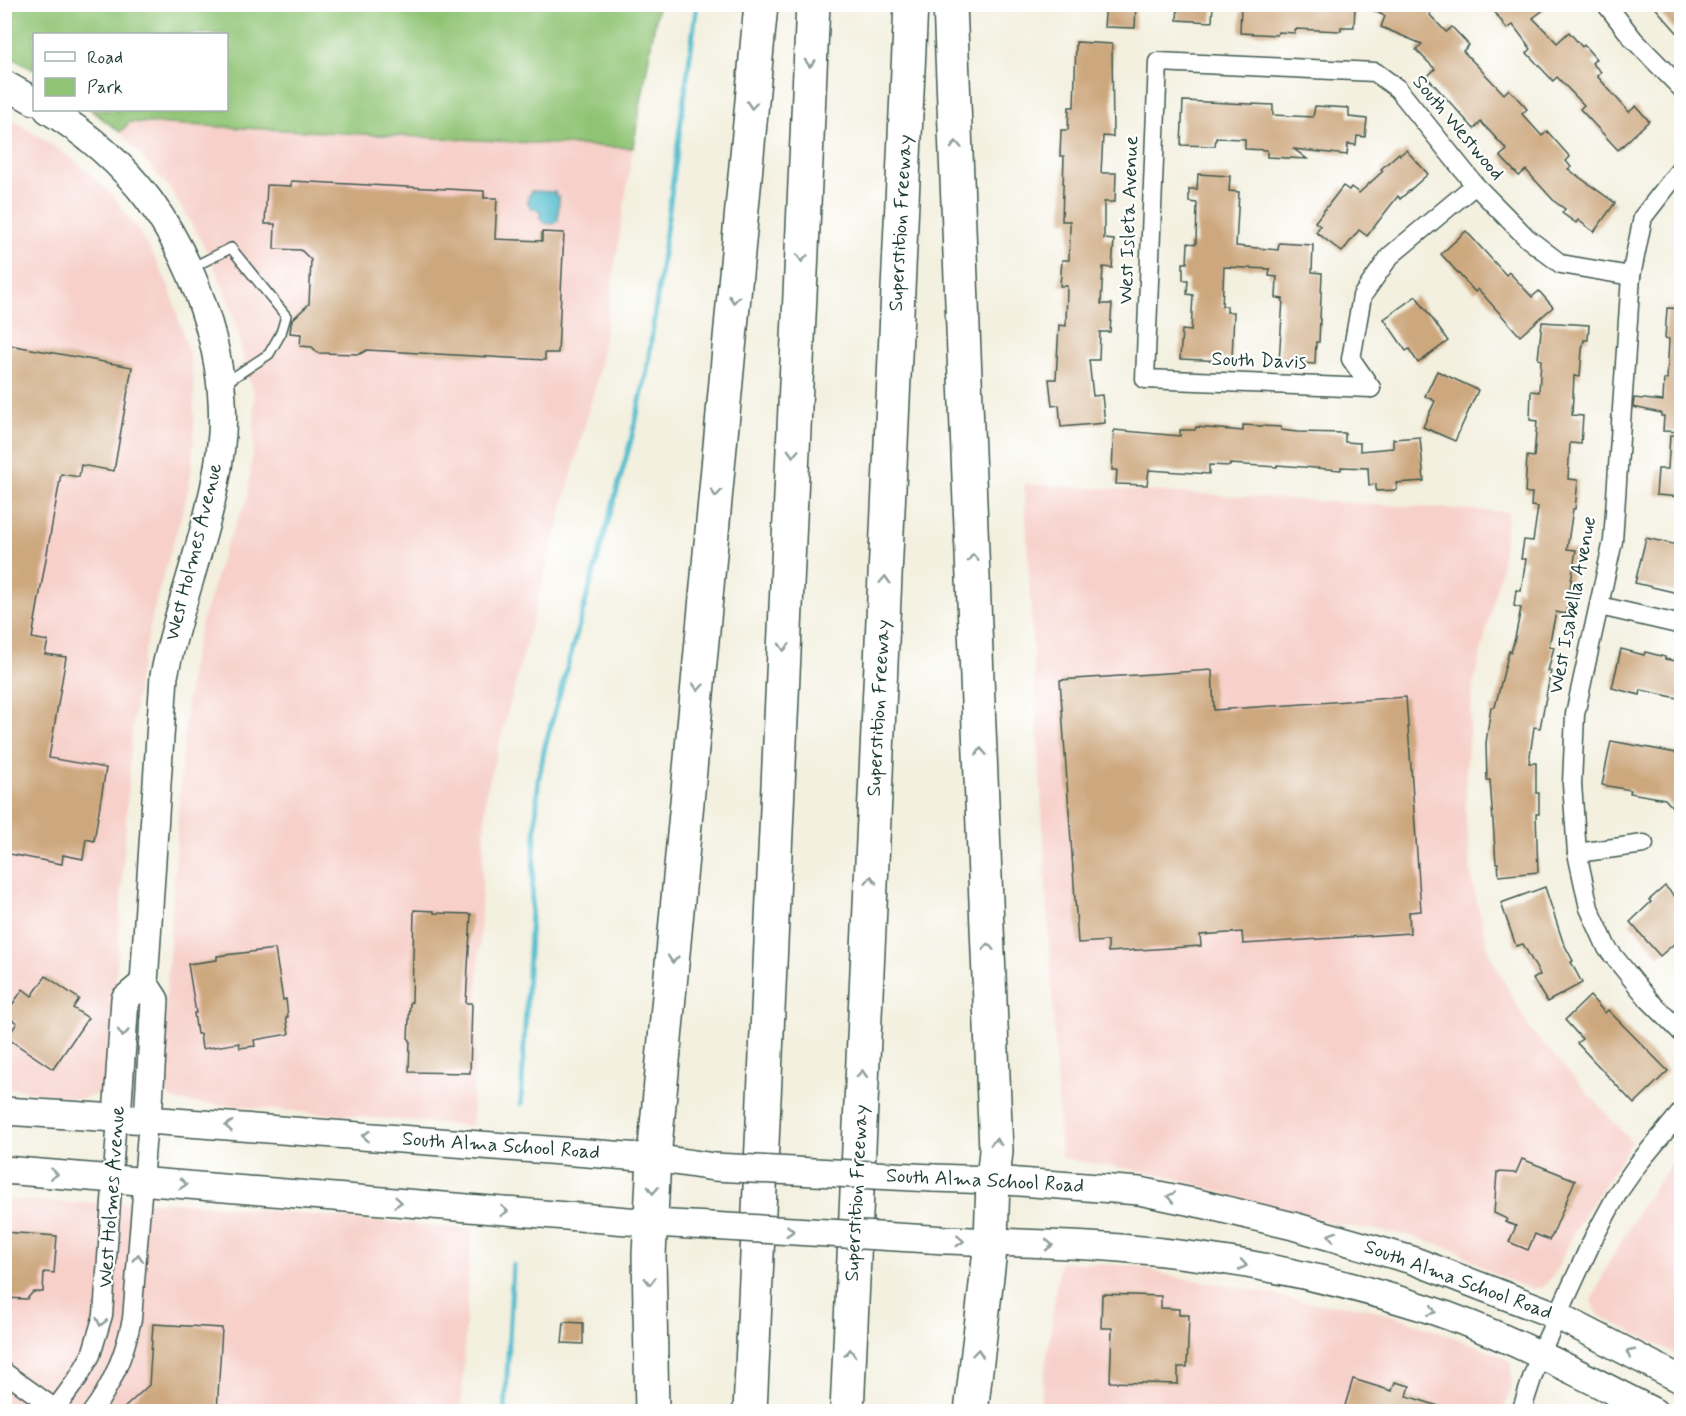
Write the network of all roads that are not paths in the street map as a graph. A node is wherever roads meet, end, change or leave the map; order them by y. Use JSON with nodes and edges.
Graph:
{"nodes":[{"id":1,"x":761,"y":4,"type":"edge"},
{"id":2,"x":813,"y":4,"type":"edge"},
{"id":3,"x":911,"y":4,"type":"edge"},
{"id":4,"x":950,"y":4,"type":"edge"},
{"id":5,"x":1606,"y":4,"type":"edge"},
{"id":6,"x":1158,"y":62,"type":"joint"},
{"id":7,"x":4,"y":84,"type":"edge"},
{"id":8,"x":1682,"y":89,"type":"edge"},
{"id":9,"x":33,"y":100,"type":"edge"},
{"id":10,"x":49,"y":111,"type":"edge"},
{"id":11,"x":1682,"y":167,"type":"edge"},
{"id":12,"x":1474,"y":185,"type":"junction"},
{"id":13,"x":188,"y":269,"type":"junction"},
{"id":14,"x":1632,"y":276,"type":"junction"},
{"id":15,"x":1145,"y":379,"type":"joint"},
{"id":16,"x":220,"y":386,"type":"junction"},
{"id":17,"x":1600,"y":606,"type":"junction"},
{"id":18,"x":1682,"y":625,"type":"edge"},
{"id":19,"x":1644,"y":844,"type":"dead end"},
{"id":20,"x":1577,"y":853,"type":"junction"},
{"id":21,"x":144,"y":983,"type":"junction"},
{"id":22,"x":1682,"y":1033,"type":"edge"},
{"id":23,"x":1682,"y":1111,"type":"edge"},
{"id":24,"x":4,"y":1112,"type":"edge"},
{"id":25,"x":117,"y":1118,"type":"junction"},
{"id":26,"x":148,"y":1120,"type":"junction"},
{"id":27,"x":654,"y":1158,"type":"junction"},
{"id":28,"x":4,"y":1170,"type":"edge"},
{"id":29,"x":113,"y":1178,"type":"junction"},
{"id":30,"x":993,"y":1179,"type":"junction"},
{"id":31,"x":144,"y":1181,"type":"junction"},
{"id":32,"x":652,"y":1223,"type":"junction"},
{"id":33,"x":991,"y":1242,"type":"junction"},
{"id":34,"x":1558,"y":1316,"type":"junction"},
{"id":35,"x":1540,"y":1354,"type":"junction"},
{"id":36,"x":4,"y":1372,"type":"edge"},
{"id":37,"x":1682,"y":1380,"type":"edge"},
{"id":38,"x":58,"y":1410,"type":"edge"},
{"id":39,"x":92,"y":1412,"type":"edge"},
{"id":40,"x":651,"y":1412,"type":"edge"},
{"id":41,"x":750,"y":1412,"type":"edge"},
{"id":42,"x":847,"y":1412,"type":"edge"},
{"id":43,"x":971,"y":1412,"type":"edge"},
{"id":44,"x":1521,"y":1412,"type":"edge"},
{"id":45,"x":1653,"y":1412,"type":"edge"}],
"edges":[{"from":1,"to":27,"type":"highway","one_way":true},
{"from":2,"to":41,"type":"highway","one_way":true},
{"from":42,"to":3,"type":"highway","name":"Superstition Freeway","one_way":true},
{"from":30,"to":4,"type":"highway","one_way":true},
{"from":5,"to":8,"type":"street"},
{"from":6,"to":12,"type":"street","name":"South Westwood"},
{"from":6,"to":15,"type":"street","name":"West Isleta Avenue"},
{"from":7,"to":9,"type":"main road"},
{"from":10,"to":13,"type":"main road","name":"West Holmes Avenue"},
{"from":11,"to":14,"type":"street","name":"West Isabella Avenue"},
{"from":12,"to":14,"type":"street","name":"South Westwood"},
{"from":12,"to":15,"type":"street","name":"South Davis"},
{"from":13,"to":16,"type":"main road","name":"West Holmes Avenue"},
{"from":13,"to":16,"type":"lane"},
{"from":14,"to":17,"type":"street","name":"West Isabella Avenue"},
{"from":16,"to":21,"type":"main road","name":"West Holmes Avenue"},
{"from":17,"to":18,"type":"street"},
{"from":17,"to":20,"type":"street","name":"West Isabella Avenue"},
{"from":19,"to":20,"type":"street"},
{"from":20,"to":22,"type":"street","name":"West Isabella Avenue"},
{"from":21,"to":25,"type":"main road","name":"West Holmes Avenue","one_way":true},
{"from":21,"to":26,"type":"main road","name":"West Holmes Avenue"},
{"from":23,"to":34,"type":"street"},
{"from":24,"to":25,"type":"main road","name":"South Alma School Road"},
{"from":25,"to":26,"type":"main road","name":"South Alma School Road"},
{"from":25,"to":29,"type":"street","name":"West Holmes Avenue"},
{"from":27,"to":26,"type":"main road","name":"South Alma School Road","one_way":true},
{"from":26,"to":31,"type":"street","name":"West Holmes Avenue"},
{"from":27,"to":30,"type":"main road","name":"South Alma School Road","bridge":true},
{"from":27,"to":32,"type":"highway","one_way":true},
{"from":28,"to":29,"type":"main road","name":"South Alma School Road","one_way":true},
{"from":29,"to":31,"type":"main road","name":"South Alma School Road"},
{"from":29,"to":38,"type":"street","name":"West Holmes Avenue","one_way":true},
{"from":30,"to":33,"type":"highway"},
{"from":34,"to":30,"type":"main road","name":"South Alma School Road","one_way":true},
{"from":31,"to":32,"type":"main road","name":"South Alma School Road","one_way":true},
{"from":39,"to":31,"type":"street","name":"West Holmes Avenue","one_way":true},
{"from":32,"to":33,"type":"main road","name":"South Alma School Road","one_way":true,"bridge":true},
{"from":32,"to":40,"type":"highway","one_way":true},
{"from":33,"to":35,"type":"main road","name":"South Alma School Road","one_way":true},
{"from":43,"to":33,"type":"highway","one_way":true},
{"from":34,"to":35,"type":"street"},
{"from":37,"to":34,"type":"main road","name":"South Alma School Road","one_way":true},
{"from":35,"to":44,"type":"street"},
{"from":35,"to":45,"type":"main road","name":"South Alma School Road"},
{"from":36,"to":38,"type":"street"}]}
